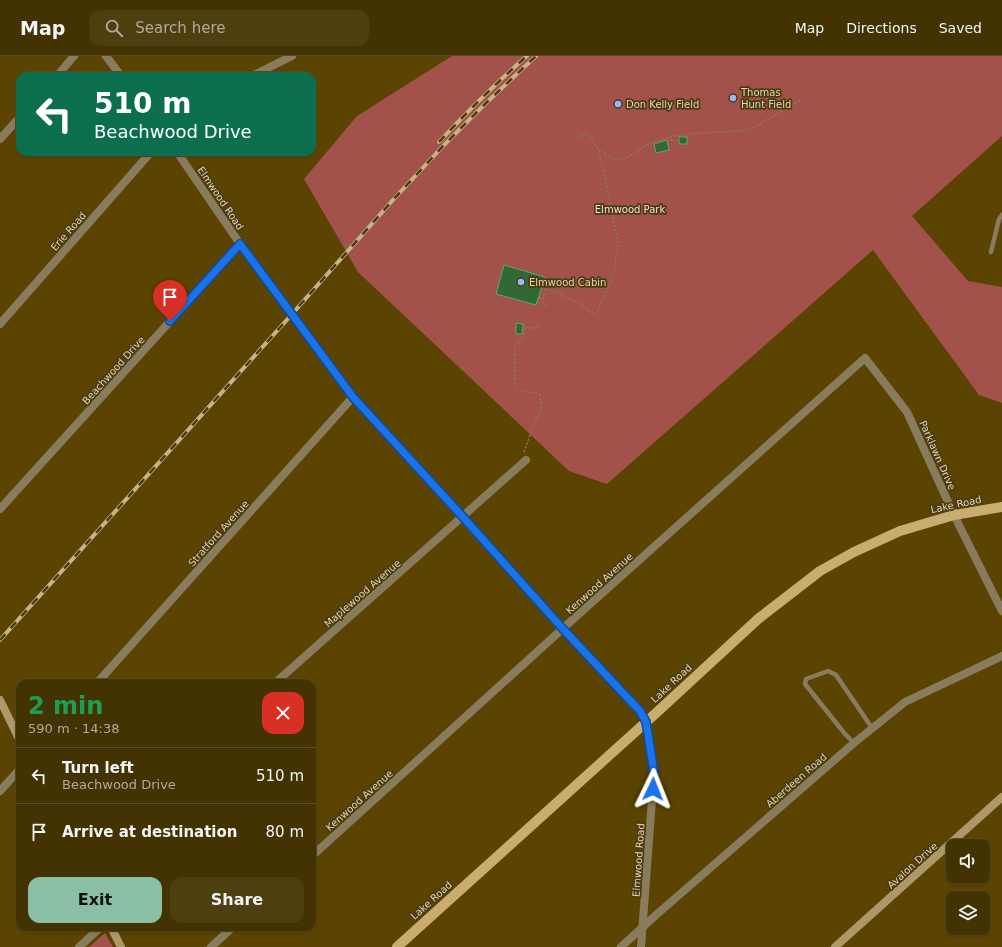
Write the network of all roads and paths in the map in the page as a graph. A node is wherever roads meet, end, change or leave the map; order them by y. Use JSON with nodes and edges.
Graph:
{"nodes":[{"id":1,"x":74,"y":56,"type":"edge"},
{"id":2,"x":106,"y":56,"type":"edge"},
{"id":3,"x":292,"y":56,"type":"edge"},
{"id":4,"x":60,"y":72,"type":"edge"},
{"id":5,"x":118,"y":72,"type":"edge"},
{"id":6,"x":260,"y":72,"type":"edge"},
{"id":7,"x":801,"y":100,"type":"dead end"},
{"id":8,"x":16,"y":121,"type":"edge"},
{"id":9,"x":669,"y":137,"type":"junction"},
{"id":10,"x":576,"y":138,"type":"dead end"},
{"id":11,"x":0,"y":139,"type":"edge"},
{"id":12,"x":679,"y":141,"type":"dead end"},
{"id":13,"x":598,"y":149,"type":"junction"},
{"id":14,"x":147,"y":156,"type":"edge"},
{"id":15,"x":180,"y":156,"type":"edge"},
{"id":16,"x":1002,"y":215,"type":"edge"},
{"id":17,"x":240,"y":244,"type":"junction"},
{"id":18,"x":991,"y":252,"type":"dead end"},
{"id":19,"x":542,"y":287,"type":"dead end"},
{"id":20,"x":545,"y":288,"type":"junction"},
{"id":21,"x":539,"y":298,"type":"dead end"},
{"id":22,"x":543,"y":299,"type":"junction"},
{"id":23,"x":546,"y":306,"type":"dead end"},
{"id":24,"x":0,"y":324,"type":"edge"},
{"id":25,"x":540,"y":326,"type":"dead end"},
{"id":26,"x":865,"y":358,"type":"joint"},
{"id":27,"x":353,"y":397,"type":"junction"},
{"id":28,"x":524,"y":457,"type":"joint"},
{"id":29,"x":1002,"y":507,"type":"edge"},
{"id":30,"x":0,"y":509,"type":"edge"},
{"id":31,"x":954,"y":515,"type":"junction"},
{"id":32,"x":463,"y":517,"type":"junction"},
{"id":33,"x":1002,"y":612,"type":"edge"},
{"id":34,"x":563,"y":629,"type":"junction"},
{"id":35,"x":1002,"y":656,"type":"edge"},
{"id":36,"x":101,"y":679,"type":"edge"},
{"id":37,"x":280,"y":679,"type":"edge"},
{"id":38,"x":0,"y":700,"type":"edge"},
{"id":39,"x":646,"y":722,"type":"junction"},
{"id":40,"x":872,"y":728,"type":"junction"},
{"id":41,"x":16,"y":733,"type":"edge"},
{"id":42,"x":854,"y":743,"type":"junction"},
{"id":43,"x":16,"y":773,"type":"edge"},
{"id":44,"x":0,"y":791,"type":"edge"},
{"id":45,"x":1002,"y":798,"type":"edge"},
{"id":46,"x":316,"y":852,"type":"edge"},
{"id":47,"x":642,"y":928,"type":"junction"},
{"id":48,"x":97,"y":931,"type":"edge"},
{"id":49,"x":113,"y":931,"type":"edge"},
{"id":50,"x":229,"y":931,"type":"edge"},
{"id":51,"x":79,"y":947,"type":"edge"},
{"id":52,"x":121,"y":947,"type":"edge"},
{"id":53,"x":211,"y":947,"type":"edge"},
{"id":54,"x":397,"y":947,"type":"edge"},
{"id":55,"x":621,"y":947,"type":"edge"},
{"id":56,"x":641,"y":947,"type":"edge"},
{"id":57,"x":835,"y":947,"type":"edge"}],
"edges":[{"from":1,"to":4,"type":"street"},
{"from":2,"to":5,"type":"street"},
{"from":3,"to":6,"type":"street"},
{"from":7,"to":9,"type":"path"},
{"from":8,"to":11,"type":"street"},
{"from":9,"to":12,"type":"path"},
{"from":9,"to":13,"type":"path"},
{"from":10,"to":13,"type":"path"},
{"from":13,"to":20,"type":"path"},
{"from":14,"to":24,"type":"street","name":"Erie Road"},
{"from":15,"to":17,"type":"street","name":"Elmwood Road"},
{"from":16,"to":18,"type":"lane"},
{"from":17,"to":27,"type":"street","name":"Elmwood Road"},
{"from":17,"to":30,"type":"street","name":"Beachwood Drive"},
{"from":19,"to":20,"type":"path"},
{"from":20,"to":22,"type":"path"},
{"from":21,"to":22,"type":"path"},
{"from":22,"to":23,"type":"path"},
{"from":25,"to":28,"type":"path"},
{"from":26,"to":31,"type":"street","name":"Parklawn Drive"},
{"from":26,"to":34,"type":"street","name":"Kenwood Avenue"},
{"from":27,"to":32,"type":"street","name":"Elmwood Road"},
{"from":27,"to":36,"type":"street","name":"Stratford Avenue"},
{"from":28,"to":32,"type":"street","name":"Maplewood Avenue"},
{"from":29,"to":31,"type":"main road","name":"Lake Road"},
{"from":31,"to":33,"type":"street","name":"Parklawn Drive"},
{"from":31,"to":39,"type":"main road","name":"Lake Road"},
{"from":32,"to":34,"type":"street","name":"Elmwood Road"},
{"from":32,"to":37,"type":"street","name":"Maplewood Avenue"},
{"from":34,"to":39,"type":"street","name":"Elmwood Road"},
{"from":34,"to":46,"type":"street","name":"Kenwood Avenue"},
{"from":35,"to":40,"type":"street","name":"Aberdeen Road"},
{"from":38,"to":41,"type":"street"},
{"from":39,"to":47,"type":"street","name":"Elmwood Road"},
{"from":39,"to":54,"type":"main road","name":"Lake Road"},
{"from":40,"to":42,"type":"street","name":"Aberdeen Road"},
{"from":40,"to":42,"type":"lane"},
{"from":42,"to":47,"type":"street","name":"Aberdeen Road"},
{"from":43,"to":44,"type":"street"},
{"from":45,"to":57,"type":"street","name":"Avalon Drive"},
{"from":47,"to":55,"type":"street","name":"Aberdeen Road"},
{"from":47,"to":56,"type":"street","name":"Elmwood Road"},
{"from":48,"to":51,"type":"street"},
{"from":49,"to":52,"type":"street"},
{"from":50,"to":53,"type":"street"}]}
